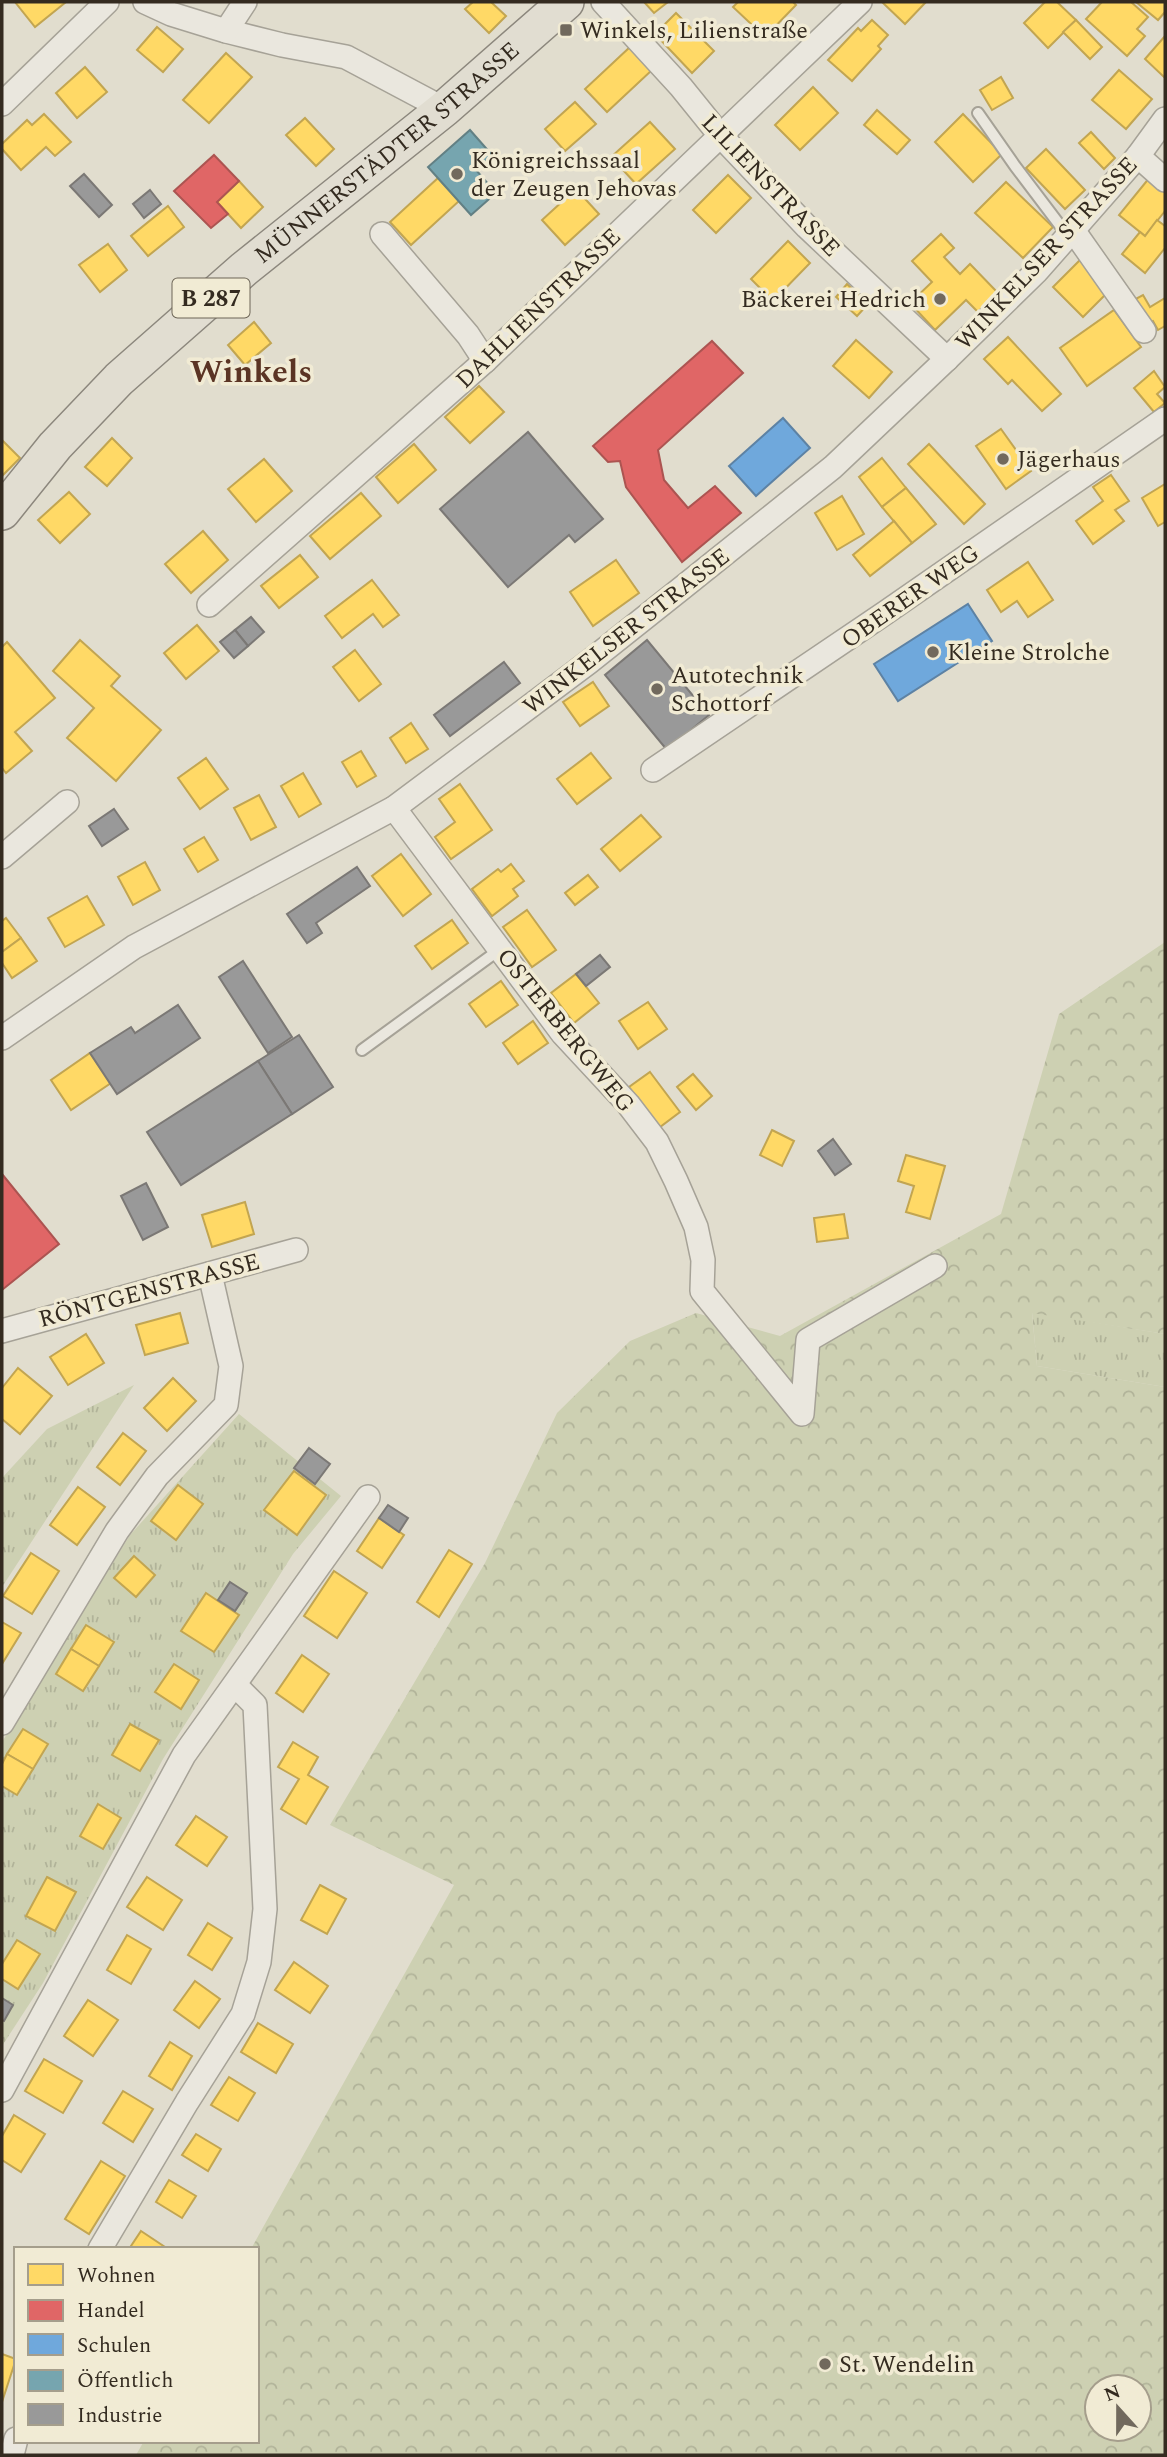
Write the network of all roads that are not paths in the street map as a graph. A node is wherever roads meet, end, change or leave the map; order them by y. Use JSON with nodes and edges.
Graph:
{"nodes":[{"id":1,"x":107,"y":2,"type":"edge"},
{"id":2,"x":145,"y":2,"type":"edge"},
{"id":3,"x":245,"y":2,"type":"edge"},
{"id":4,"x":566,"y":2,"type":"edge"},
{"id":5,"x":603,"y":2,"type":"edge"},
{"id":6,"x":860,"y":2,"type":"edge"},
{"id":7,"x":226,"y":31,"type":"junction"},
{"id":8,"x":2,"y":104,"type":"edge"},
{"id":9,"x":444,"y":108,"type":"junction"},
{"id":10,"x":978,"y":113,"type":"dead end"},
{"id":11,"x":1165,"y":119,"type":"edge"},
{"id":12,"x":719,"y":134,"type":"junction"},
{"id":13,"x":1138,"y":156,"type":"junction"},
{"id":14,"x":1165,"y":180,"type":"edge"},
{"id":15,"x":1071,"y":233,"type":"junction"},
{"id":16,"x":382,"y":234,"type":"dead end"},
{"id":17,"x":1144,"y":331,"type":"dead end"},
{"id":18,"x":947,"y":359,"type":"junction"},
{"id":19,"x":485,"y":361,"type":"junction"},
{"id":20,"x":1165,"y":419,"type":"edge"},
{"id":21,"x":2,"y":512,"type":"edge"},
{"id":22,"x":209,"y":605,"type":"dead end"},
{"id":23,"x":653,"y":770,"type":"dead end"},
{"id":24,"x":66,"y":802,"type":"dead end"},
{"id":25,"x":394,"y":808,"type":"junction"},
{"id":26,"x":2,"y":858,"type":"edge"},
{"id":27,"x":499,"y":950,"type":"junction"},
{"id":28,"x":2,"y":1038,"type":"edge"},
{"id":29,"x":362,"y":1050,"type":"dead end"},
{"id":30,"x":296,"y":1250,"type":"dead end"},
{"id":31,"x":935,"y":1266,"type":"dead end"},
{"id":32,"x":211,"y":1274,"type":"junction"},
{"id":33,"x":2,"y":1331,"type":"edge"},
{"id":34,"x":368,"y":1496,"type":"dead end"},
{"id":35,"x":235,"y":1685,"type":"junction"},
{"id":36,"x":2,"y":1723,"type":"edge"},
{"id":37,"x":2,"y":2090,"type":"edge"},
{"id":38,"x":101,"y":2247,"type":"edge"}],
"edges":[{"from":1,"to":8,"type":"street"},
{"from":2,"to":7,"type":"street"},
{"from":3,"to":7,"type":"street"},
{"from":4,"to":9,"type":"main road","name":"MÜNNERSTÄDTER STRASSE","number":"B 287"},
{"from":5,"to":12,"type":"street","name":"LILIENSTRASSE"},
{"from":6,"to":12,"type":"street","name":"DAHLIENSTRASSE"},
{"from":7,"to":9,"type":"street"},
{"from":9,"to":21,"type":"main road","name":"MÜNNERSTÄDTER STRASSE","number":"B 287"},
{"from":10,"to":15,"type":"lane"},
{"from":11,"to":13,"type":"street","name":"WINKELSER STRASSE"},
{"from":12,"to":18,"type":"street","name":"LILIENSTRASSE"},
{"from":12,"to":19,"type":"street","name":"DAHLIENSTRASSE"},
{"from":13,"to":14,"type":"street"},
{"from":13,"to":15,"type":"street","name":"WINKELSER STRASSE"},
{"from":15,"to":17,"type":"street"},
{"from":15,"to":18,"type":"street","name":"WINKELSER STRASSE"},
{"from":16,"to":19,"type":"street"},
{"from":18,"to":25,"type":"street","name":"WINKELSER STRASSE"},
{"from":19,"to":22,"type":"street","name":"DAHLIENSTRASSE"},
{"from":20,"to":23,"type":"street","name":"OBERER WEG"},
{"from":24,"to":26,"type":"street"},
{"from":25,"to":27,"type":"street","name":"OSTERBERGWEG"},
{"from":25,"to":28,"type":"street","name":"WINKELSER STRASSE"},
{"from":27,"to":29,"type":"lane"},
{"from":27,"to":31,"type":"street","name":"OSTERBERGWEG"},
{"from":30,"to":32,"type":"street","name":"RÖNTGENSTRASSE"},
{"from":32,"to":33,"type":"street","name":"RÖNTGENSTRASSE"},
{"from":32,"to":36,"type":"street"},
{"from":34,"to":35,"type":"street"},
{"from":35,"to":37,"type":"street"},
{"from":35,"to":38,"type":"street"}]}
